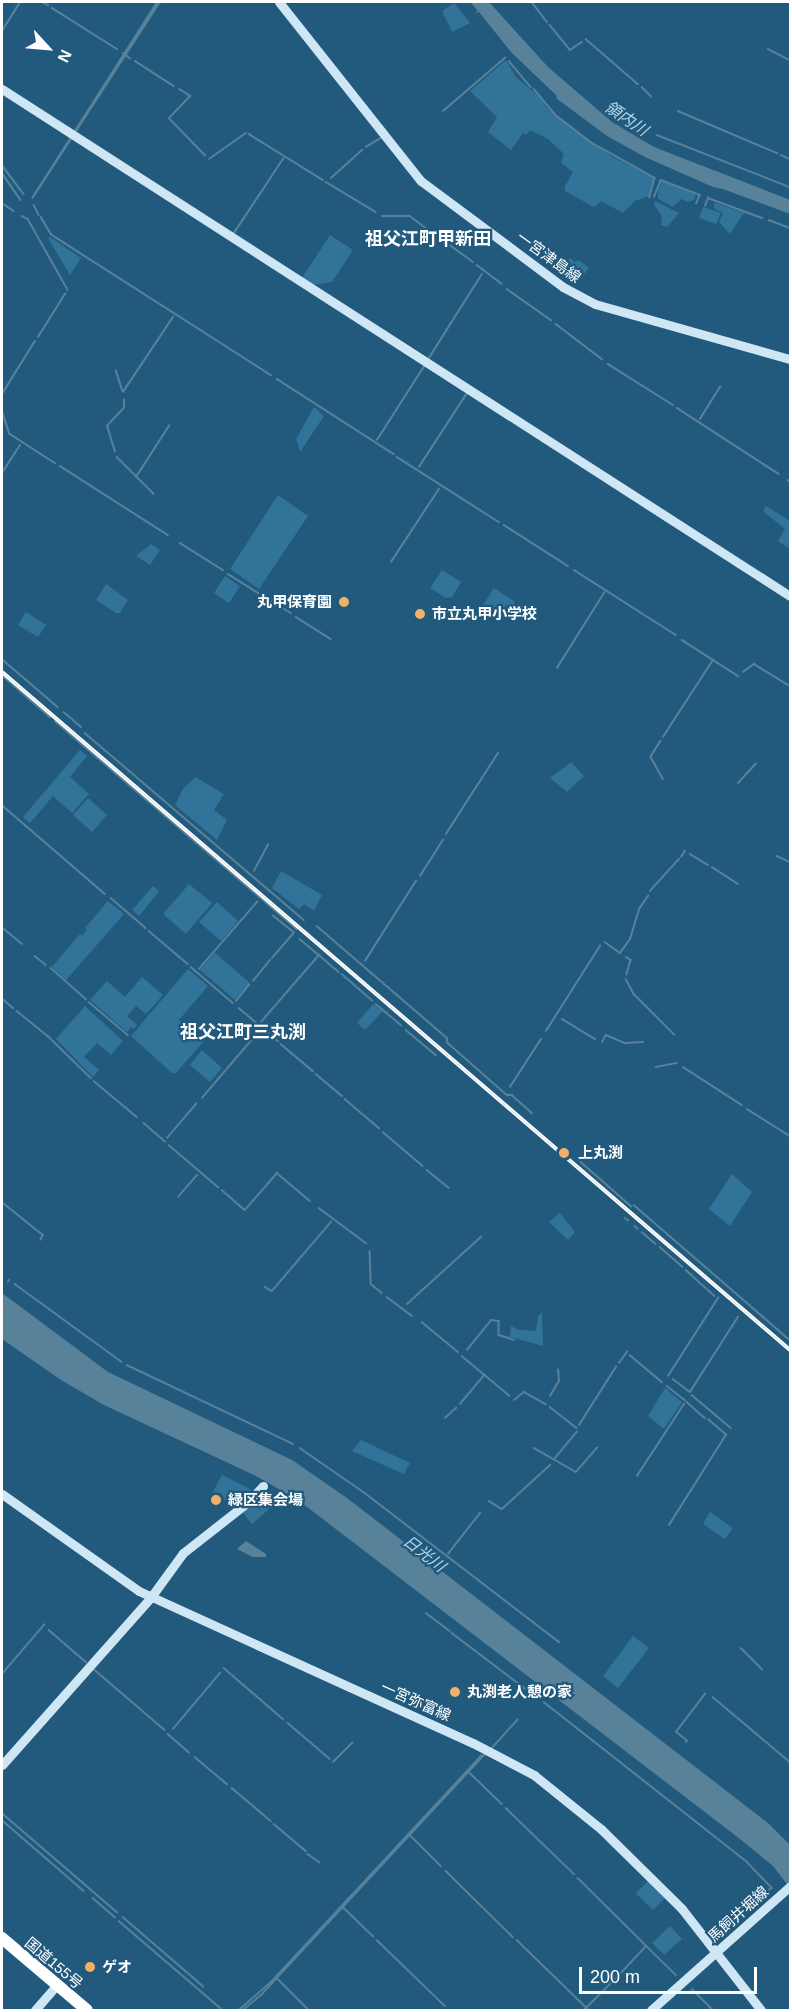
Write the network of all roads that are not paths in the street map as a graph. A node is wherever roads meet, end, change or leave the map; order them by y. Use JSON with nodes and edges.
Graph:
{"nodes":[{"id":1,"x":279,"y":2,"type":"edge"},
{"id":2,"x":2,"y":89,"type":"edge"},
{"id":3,"x":790,"y":359,"type":"edge"},
{"id":4,"x":790,"y":596,"type":"edge"},
{"id":5,"x":262,"y":1486,"type":"dead end"},
{"id":6,"x":2,"y":1494,"type":"edge"},
{"id":7,"x":151,"y":1597,"type":"junction"},
{"id":8,"x":2,"y":1765,"type":"edge"},
{"id":9,"x":787,"y":1890,"type":"edge"},
{"id":10,"x":2,"y":1938,"type":"edge"},
{"id":11,"x":717,"y":1953,"type":"junction"},
{"id":12,"x":57,"y":1985,"type":"junction"},
{"id":13,"x":35,"y":2010,"type":"edge"},
{"id":14,"x":87,"y":2010,"type":"edge"},
{"id":15,"x":651,"y":2010,"type":"edge"},
{"id":16,"x":761,"y":2010,"type":"edge"}],
"edges":[{"from":1,"to":3,"type":"main road","name":"一宮津島線"},
{"from":2,"to":4,"type":"main road"},
{"from":5,"to":7,"type":"main road"},
{"from":6,"to":7,"type":"main road","name":"一宮弥富線"},
{"from":7,"to":8,"type":"main road"},
{"from":7,"to":11,"type":"main road","name":"一宮弥富線"},
{"from":9,"to":11,"type":"main road","name":"馬飼井堀線"},
{"from":10,"to":12,"type":"highway","name":"国道155号"},
{"from":11,"to":15,"type":"main road","name":"馬飼井堀線"},
{"from":11,"to":16,"type":"main road","name":"一宮弥富線"},
{"from":12,"to":13,"type":"main road"},
{"from":12,"to":14,"type":"highway","name":"国道155号"}]}
